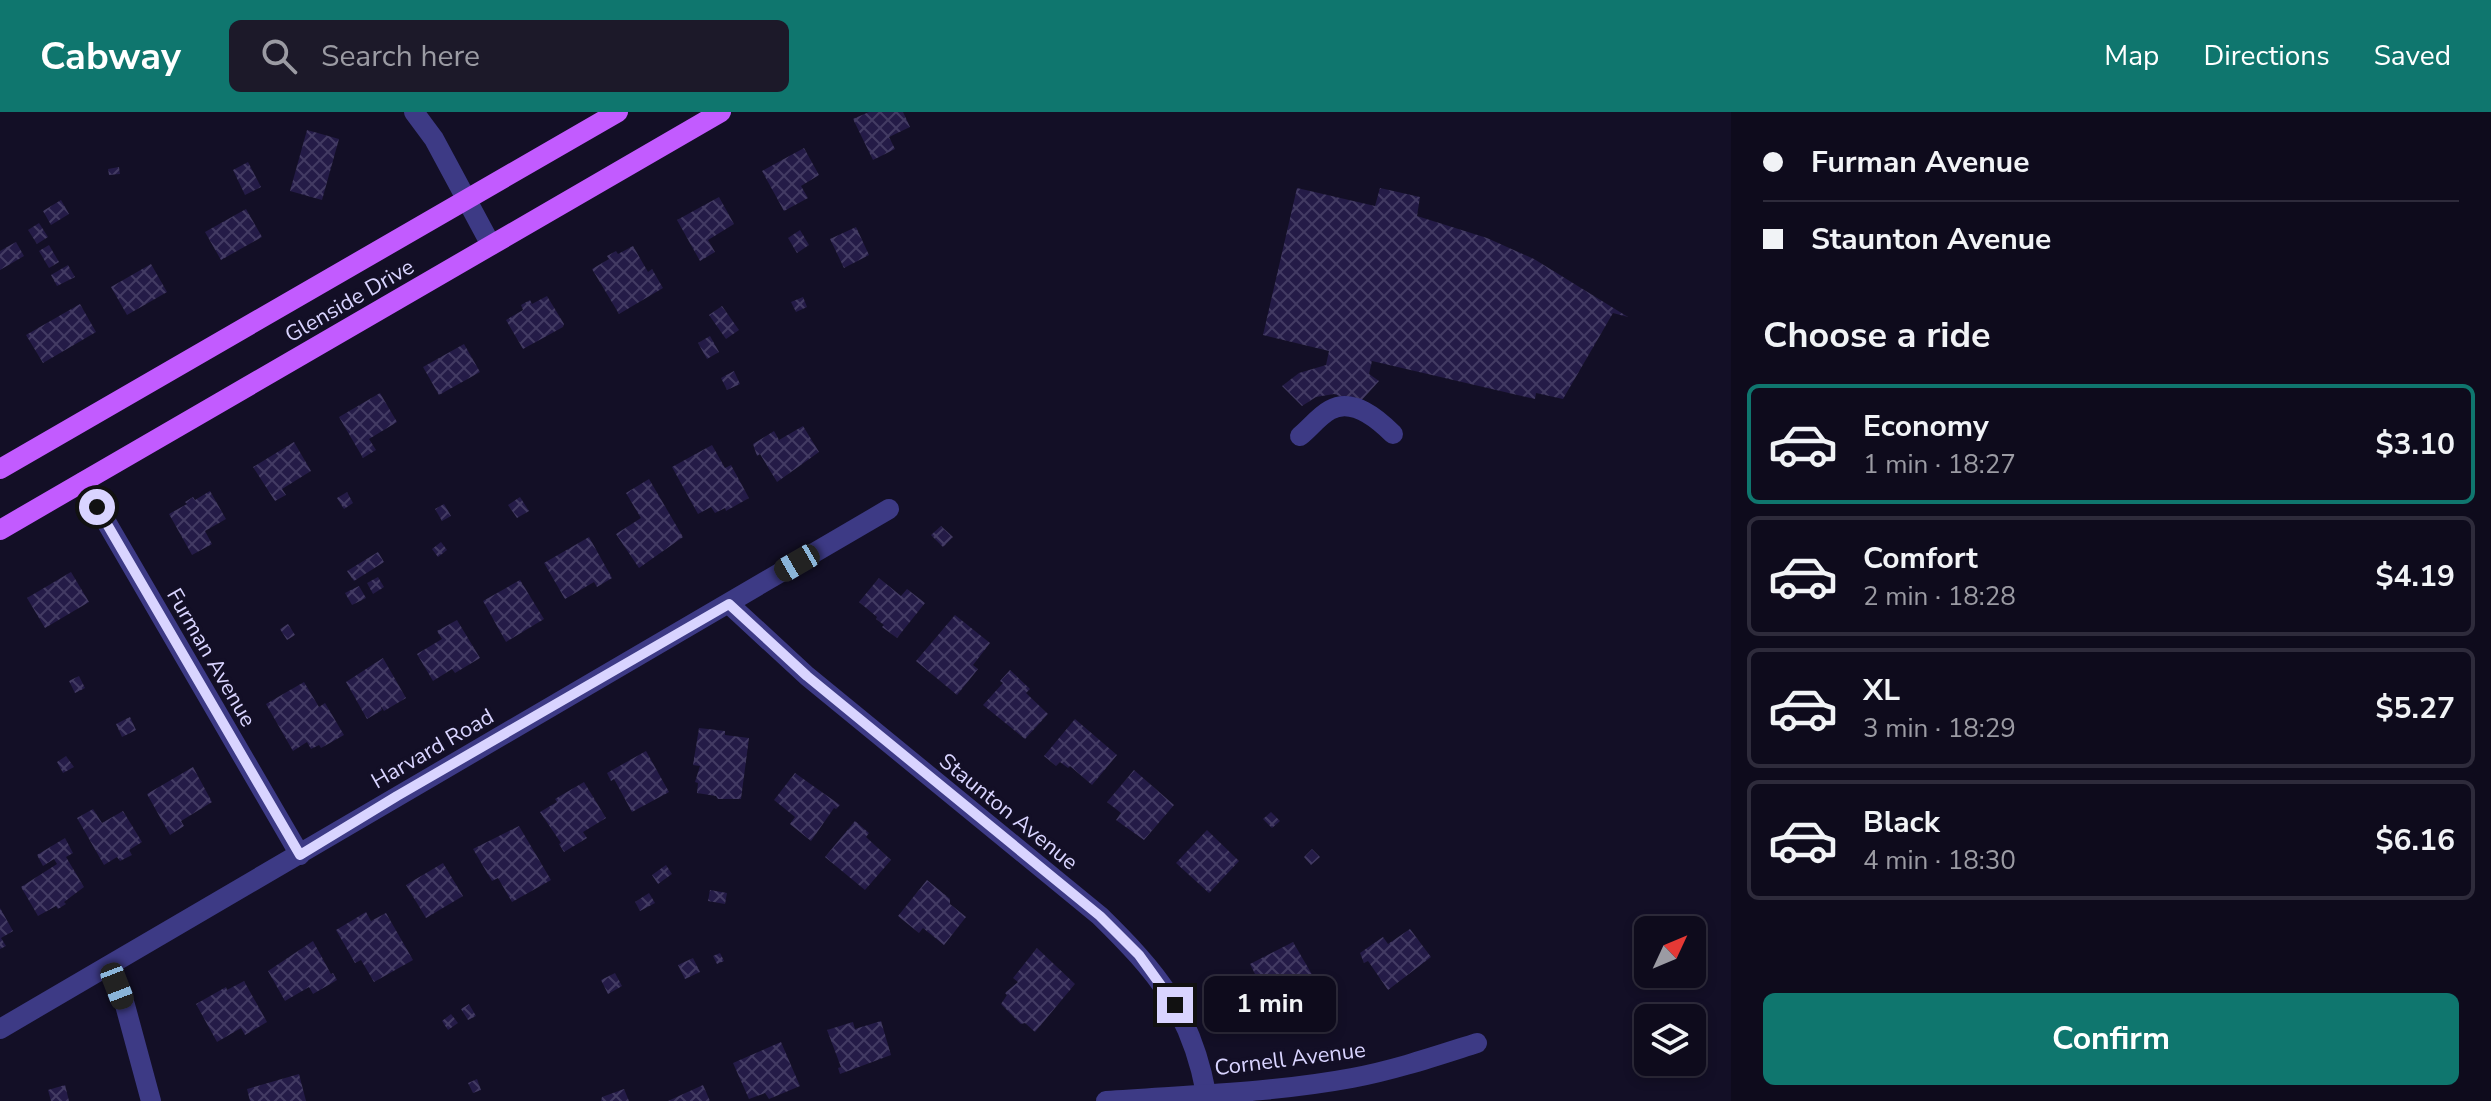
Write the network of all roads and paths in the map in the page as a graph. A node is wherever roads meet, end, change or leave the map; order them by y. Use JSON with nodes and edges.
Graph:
{"nodes":[{"id":1,"x":414,"y":112,"type":"edge"},
{"id":2,"x":618,"y":112,"type":"edge"},
{"id":3,"x":721,"y":112,"type":"edge"},
{"id":4,"x":466,"y":199,"type":"junction"},
{"id":5,"x":491,"y":245,"type":"junction"},
{"id":6,"x":1393,"y":434,"type":"dead end"},
{"id":7,"x":1300,"y":436,"type":"dead end"},
{"id":8,"x":0,"y":469,"type":"edge"},
{"id":9,"x":83,"y":482,"type":"junction"},
{"id":10,"x":889,"y":509,"type":"dead end"},
{"id":11,"x":0,"y":530,"type":"edge"},
{"id":12,"x":729,"y":604,"type":"junction"},
{"id":13,"x":300,"y":855,"type":"junction"},
{"id":14,"x":110,"y":966,"type":"junction"},
{"id":15,"x":0,"y":1029,"type":"edge"},
{"id":16,"x":1477,"y":1043,"type":"dead end"},
{"id":17,"x":1206,"y":1093,"type":"junction"},
{"id":18,"x":151,"y":1101,"type":"edge"},
{"id":19,"x":1106,"y":1101,"type":"edge"}],
"edges":[{"from":1,"to":4,"type":"street"},
{"from":2,"to":4,"type":"main road","name":"Glenside Drive"},
{"from":3,"to":5,"type":"main road","name":"Glenside Drive"},
{"from":4,"to":5,"type":"street"},
{"from":4,"to":8,"type":"main road","name":"Glenside Drive"},
{"from":5,"to":9,"type":"main road","name":"Glenside Drive"},
{"from":6,"to":7,"type":"street"},
{"from":9,"to":11,"type":"main road","name":"Glenside Drive"},
{"from":9,"to":13,"type":"street","name":"Furman Avenue"},
{"from":10,"to":12,"type":"street","name":"Harvard Road"},
{"from":12,"to":13,"type":"street","name":"Harvard Road"},
{"from":12,"to":17,"type":"street","name":"Staunton Avenue"},
{"from":13,"to":14,"type":"street","name":"Harvard Road"},
{"from":14,"to":15,"type":"street","name":"Harvard Road"},
{"from":14,"to":18,"type":"street"},
{"from":16,"to":17,"type":"street","name":"Cornell Avenue"},
{"from":17,"to":19,"type":"street","name":"Cornell Avenue"}]}
